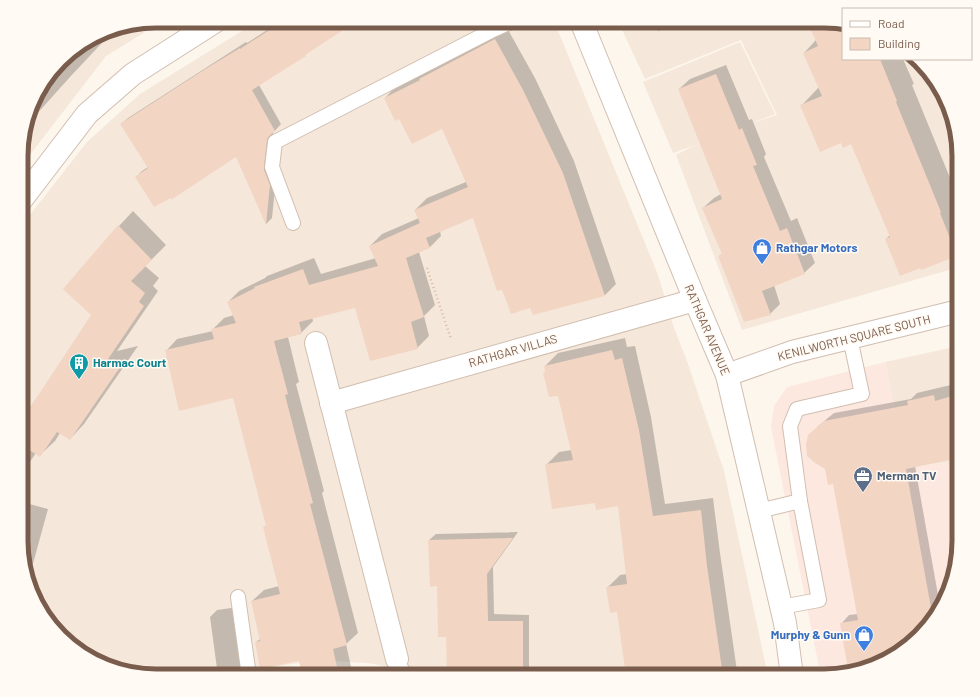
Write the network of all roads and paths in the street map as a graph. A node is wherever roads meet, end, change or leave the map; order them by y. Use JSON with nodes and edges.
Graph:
{"nodes":[{"id":1,"x":205,"y":28,"type":"edge"},
{"id":2,"x":498,"y":28,"type":"edge"},
{"id":3,"x":584,"y":28,"type":"edge"},
{"id":4,"x":28,"y":191,"type":"edge"},
{"id":5,"x":293,"y":223,"type":"dead end"},
{"id":6,"x":427,"y":268,"type":"dead end"},
{"id":7,"x":695,"y":300,"type":"junction"},
{"id":8,"x":952,"y":313,"type":"edge"},
{"id":9,"x":850,"y":338,"type":"junction"},
{"id":10,"x":316,"y":343,"type":"dead end"},
{"id":11,"x":460,"y":366,"type":"junction"},
{"id":12,"x":727,"y":375,"type":"junction"},
{"id":13,"x":331,"y":403,"type":"junction"},
{"id":14,"x":800,"y":501,"type":"junction"},
{"id":15,"x":759,"y":510,"type":"junction"},
{"id":16,"x":238,"y":597,"type":"dead end"},
{"id":17,"x":781,"y":607,"type":"junction"},
{"id":18,"x":400,"y":666,"type":"dead end"},
{"id":19,"x":248,"y":669,"type":"edge"},
{"id":20,"x":792,"y":669,"type":"edge"}],
"edges":[{"from":1,"to":4,"type":"street"},
{"from":2,"to":5,"type":"lane"},
{"from":3,"to":7,"type":"street","name":"RATHGAR AVENUE"},
{"from":6,"to":11,"type":"path"},
{"from":7,"to":11,"type":"street","name":"RATHGAR VILLAS"},
{"from":7,"to":12,"type":"street","name":"RATHGAR AVENUE"},
{"from":8,"to":9,"type":"street","name":"KENILWORTH SQUARE SOUTH"},
{"from":9,"to":12,"type":"street","name":"KENILWORTH SQUARE SOUTH"},
{"from":9,"to":14,"type":"lane"},
{"from":10,"to":13,"type":"street"},
{"from":11,"to":13,"type":"street","name":"RATHGAR VILLAS"},
{"from":12,"to":15,"type":"street","name":"RATHGAR AVENUE"},
{"from":13,"to":18,"type":"street"},
{"from":14,"to":15,"type":"lane"},
{"from":14,"to":17,"type":"lane"},
{"from":15,"to":17,"type":"street","name":"RATHGAR AVENUE"},
{"from":16,"to":19,"type":"lane"},
{"from":17,"to":20,"type":"street","name":"RATHGAR AVENUE"}]}
